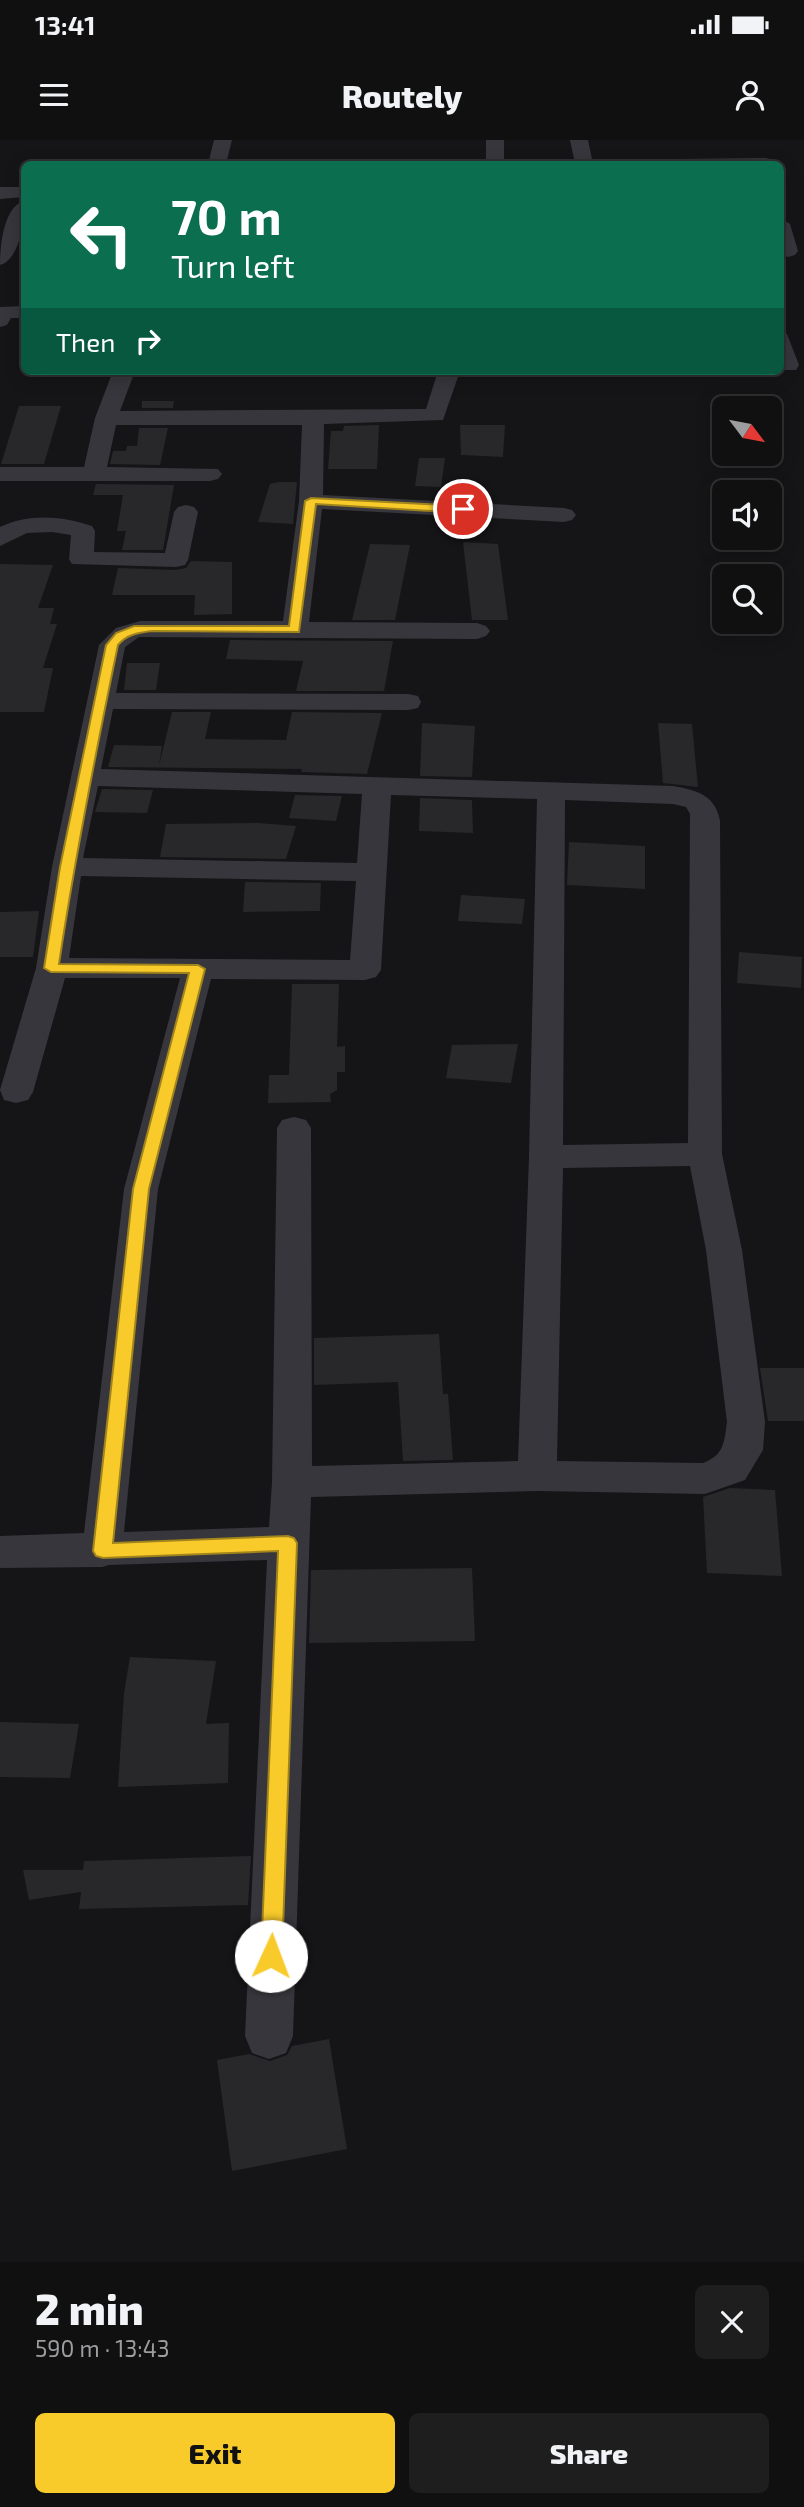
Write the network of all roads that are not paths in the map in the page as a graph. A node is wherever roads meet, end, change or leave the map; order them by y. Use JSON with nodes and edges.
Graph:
{"nodes":[{"id":1,"x":223,"y":140,"type":"edge"},
{"id":2,"x":495,"y":140,"type":"edge"},
{"id":3,"x":579,"y":140,"type":"edge"},
{"id":4,"x":760,"y":140,"type":"edge"},
{"id":5,"x":674,"y":160,"type":"edge"},
{"id":6,"x":218,"y":161,"type":"edge"},
{"id":7,"x":495,"y":161,"type":"edge"},
{"id":8,"x":583,"y":161,"type":"edge"},
{"id":9,"x":697,"y":161,"type":"edge"},
{"id":10,"x":764,"y":161,"type":"edge"},
{"id":11,"x":21,"y":192,"type":"edge"},
{"id":12,"x":0,"y":193,"type":"edge"},
{"id":13,"x":21,"y":214,"type":"edge"},
{"id":14,"x":784,"y":233,"type":"edge"},
{"id":15,"x":791,"y":251,"type":"edge"},
{"id":16,"x":0,"y":259,"type":"edge"},
{"id":17,"x":21,"y":312,"type":"edge"},
{"id":18,"x":0,"y":321,"type":"edge"},
{"id":19,"x":784,"y":352,"type":"edge"},
{"id":20,"x":788,"y":365,"type":"dead end"},
{"id":21,"x":122,"y":375,"type":"edge"},
{"id":22,"x":448,"y":375,"type":"edge"},
{"id":23,"x":106,"y":418,"type":"junction"},
{"id":24,"x":313,"y":418,"type":"junction"},
{"id":25,"x":0,"y":474,"type":"edge"},
{"id":26,"x":210,"y":474,"type":"dead end"},
{"id":27,"x":94,"y":476,"type":"junction"},
{"id":28,"x":311,"y":501,"type":"junction"},
{"id":29,"x":186,"y":512,"type":"dead end"},
{"id":30,"x":564,"y":515,"type":"dead end"},
{"id":31,"x":0,"y":539,"type":"edge"},
{"id":32,"x":295,"y":629,"type":"junction"},
{"id":33,"x":477,"y":631,"type":"dead end"},
{"id":34,"x":102,"y":701,"type":"junction"},
{"id":35,"x":408,"y":702,"type":"dead end"},
{"id":36,"x":85,"y":777,"type":"junction"},
{"id":37,"x":377,"y":784,"type":"junction"},
{"id":38,"x":551,"y":791,"type":"junction"},
{"id":39,"x":67,"y":867,"type":"junction"},
{"id":40,"x":371,"y":872,"type":"junction"},
{"id":41,"x":51,"y":968,"type":"junction"},
{"id":42,"x":198,"y":969,"type":"junction"},
{"id":43,"x":16,"y":1092,"type":"dead end"},
{"id":44,"x":294,"y":1128,"type":"dead end"},
{"id":45,"x":705,"y":1154,"type":"junction"},
{"id":46,"x":546,"y":1157,"type":"junction"},
{"id":47,"x":537,"y":1476,"type":"junction"},
{"id":48,"x":292,"y":1482,"type":"junction"},
{"id":49,"x":288,"y":1543,"type":"junction"},
{"id":50,"x":103,"y":1551,"type":"junction"},
{"id":51,"x":0,"y":1552,"type":"edge"},
{"id":52,"x":269,"y":2036,"type":"dead end"}],
"edges":[{"from":1,"to":6,"type":"street"},
{"from":2,"to":7,"type":"street"},
{"from":3,"to":8,"type":"street"},
{"from":4,"to":10,"type":"street"},
{"from":5,"to":9,"type":"street"},
{"from":11,"to":12,"type":"street"},
{"from":13,"to":16,"type":"street"},
{"from":14,"to":15,"type":"street"},
{"from":17,"to":18,"type":"street"},
{"from":19,"to":20,"type":"street"},
{"from":21,"to":23,"type":"street"},
{"from":22,"to":24,"type":"street"},
{"from":23,"to":24,"type":"street"},
{"from":23,"to":27,"type":"street"},
{"from":24,"to":28,"type":"street"},
{"from":25,"to":27,"type":"street"},
{"from":26,"to":27,"type":"street"},
{"from":28,"to":30,"type":"street"},
{"from":28,"to":32,"type":"street"},
{"from":29,"to":31,"type":"street"},
{"from":32,"to":33,"type":"street"},
{"from":32,"to":34,"type":"street"},
{"from":34,"to":35,"type":"street"},
{"from":34,"to":36,"type":"street"},
{"from":36,"to":37,"type":"street"},
{"from":36,"to":39,"type":"street"},
{"from":37,"to":38,"type":"street"},
{"from":37,"to":40,"type":"street"},
{"from":38,"to":45,"type":"street"},
{"from":38,"to":46,"type":"street"},
{"from":39,"to":40,"type":"street"},
{"from":39,"to":41,"type":"street"},
{"from":40,"to":42,"type":"street"},
{"from":41,"to":42,"type":"street"},
{"from":41,"to":43,"type":"street"},
{"from":42,"to":50,"type":"street"},
{"from":44,"to":48,"type":"street"},
{"from":45,"to":46,"type":"street"},
{"from":45,"to":47,"type":"street"},
{"from":46,"to":47,"type":"street"},
{"from":47,"to":48,"type":"street"},
{"from":48,"to":49,"type":"street"},
{"from":49,"to":50,"type":"street"},
{"from":49,"to":52,"type":"street"},
{"from":50,"to":51,"type":"street"}]}
